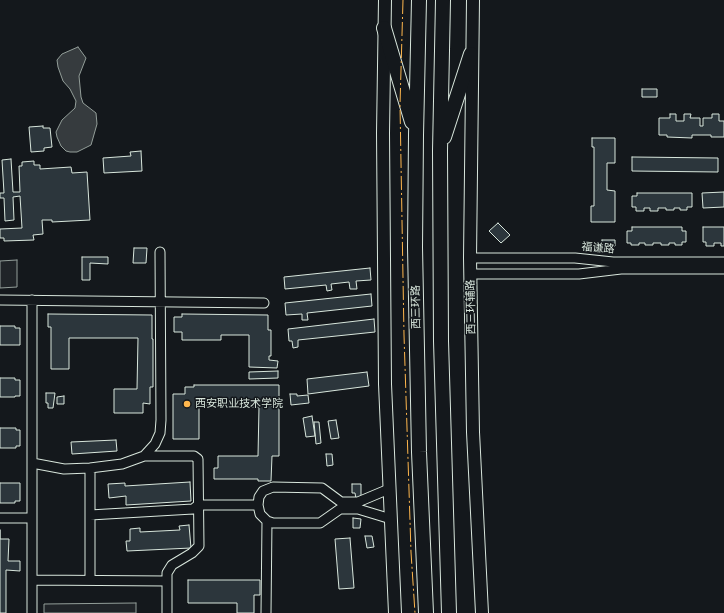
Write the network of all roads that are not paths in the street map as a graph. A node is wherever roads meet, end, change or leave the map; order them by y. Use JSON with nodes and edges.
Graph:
{"nodes":[{"id":1,"x":385,"y":0,"type":"edge"},
{"id":2,"x":419,"y":0,"type":"edge"},
{"id":3,"x":443,"y":0,"type":"edge"},
{"id":4,"x":473,"y":0,"type":"edge"},
{"id":5,"x":384,"y":28,"type":"junction"},
{"id":6,"x":472,"y":54,"type":"junction"},
{"id":7,"x":416,"y":135,"type":"junction"},
{"id":8,"x":440,"y":151,"type":"junction"},
{"id":9,"x":160,"y":252,"type":"dead end"},
{"id":10,"x":470,"y":258,"type":"junction"},
{"id":11,"x":724,"y":262,"type":"edge"},
{"id":12,"x":724,"y":269,"type":"edge"},
{"id":13,"x":470,"y":274,"type":"junction"},
{"id":14,"x":0,"y":300,"type":"edge"},
{"id":15,"x":32,"y":300,"type":"junction"},
{"id":16,"x":161,"y":301,"type":"junction"},
{"id":17,"x":264,"y":303,"type":"dead end"},
{"id":18,"x":144,"y":456,"type":"junction"},
{"id":19,"x":32,"y":463,"type":"junction"},
{"id":20,"x":90,"y":468,"type":"junction"},
{"id":21,"x":390,"y":489,"type":"junction"},
{"id":22,"x":198,"y":505,"type":"junction"},
{"id":23,"x":258,"y":505,"type":"junction"},
{"id":24,"x":90,"y":515,"type":"junction"},
{"id":25,"x":0,"y":518,"type":"edge"},
{"id":26,"x":32,"y":518,"type":"junction"},
{"id":27,"x":391,"y":519,"type":"junction"},
{"id":28,"x":267,"y":521,"type":"junction"},
{"id":29,"x":32,"y":580,"type":"junction"},
{"id":30,"x":90,"y":580,"type":"junction"},
{"id":31,"x":167,"y":581,"type":"junction"},
{"id":32,"x":32,"y":613,"type":"edge"},
{"id":33,"x":167,"y":613,"type":"edge"},
{"id":34,"x":266,"y":613,"type":"edge"},
{"id":35,"x":394,"y":613,"type":"edge"},
{"id":36,"x":426,"y":613,"type":"edge"},
{"id":37,"x":449,"y":613,"type":"edge"},
{"id":38,"x":482,"y":613,"type":"edge"}],
"edges":[{"from":1,"to":5,"type":"main road"},
{"from":2,"to":7,"type":"highway","name":"西三环路"},
{"from":3,"to":8,"type":"highway"},
{"from":4,"to":6,"type":"main road","name":"西三环辅路"},
{"from":5,"to":7,"type":"highway"},
{"from":5,"to":21,"type":"main road"},
{"from":6,"to":8,"type":"highway"},
{"from":6,"to":10,"type":"main road","name":"西三环辅路"},
{"from":7,"to":36,"type":"highway","name":"西三环路"},
{"from":8,"to":37,"type":"highway"},
{"from":9,"to":16,"type":"street"},
{"from":10,"to":11,"type":"street","name":"福谦路"},
{"from":10,"to":13,"type":"main road","name":"西三环辅路"},
{"from":12,"to":13,"type":"street","name":"福谦路"},
{"from":13,"to":38,"type":"main road","name":"西三环辅路"},
{"from":14,"to":15,"type":"street"},
{"from":15,"to":16,"type":"street"},
{"from":15,"to":19,"type":"street"},
{"from":16,"to":17,"type":"street"},
{"from":16,"to":18,"type":"street"},
{"from":18,"to":20,"type":"street"},
{"from":18,"to":22,"type":"street"},
{"from":19,"to":20,"type":"street"},
{"from":19,"to":26,"type":"street"},
{"from":20,"to":24,"type":"street"},
{"from":21,"to":23,"type":"street"},
{"from":21,"to":27,"type":"main road"},
{"from":22,"to":23,"type":"street"},
{"from":22,"to":24,"type":"street"},
{"from":22,"to":31,"type":"street"},
{"from":23,"to":28,"type":"street"},
{"from":24,"to":30,"type":"street"},
{"from":25,"to":26,"type":"street"},
{"from":26,"to":29,"type":"street"},
{"from":27,"to":28,"type":"street"},
{"from":27,"to":35,"type":"main road"},
{"from":28,"to":34,"type":"street"},
{"from":29,"to":30,"type":"street"},
{"from":29,"to":32,"type":"street"},
{"from":30,"to":31,"type":"street"},
{"from":31,"to":33,"type":"street"}]}
